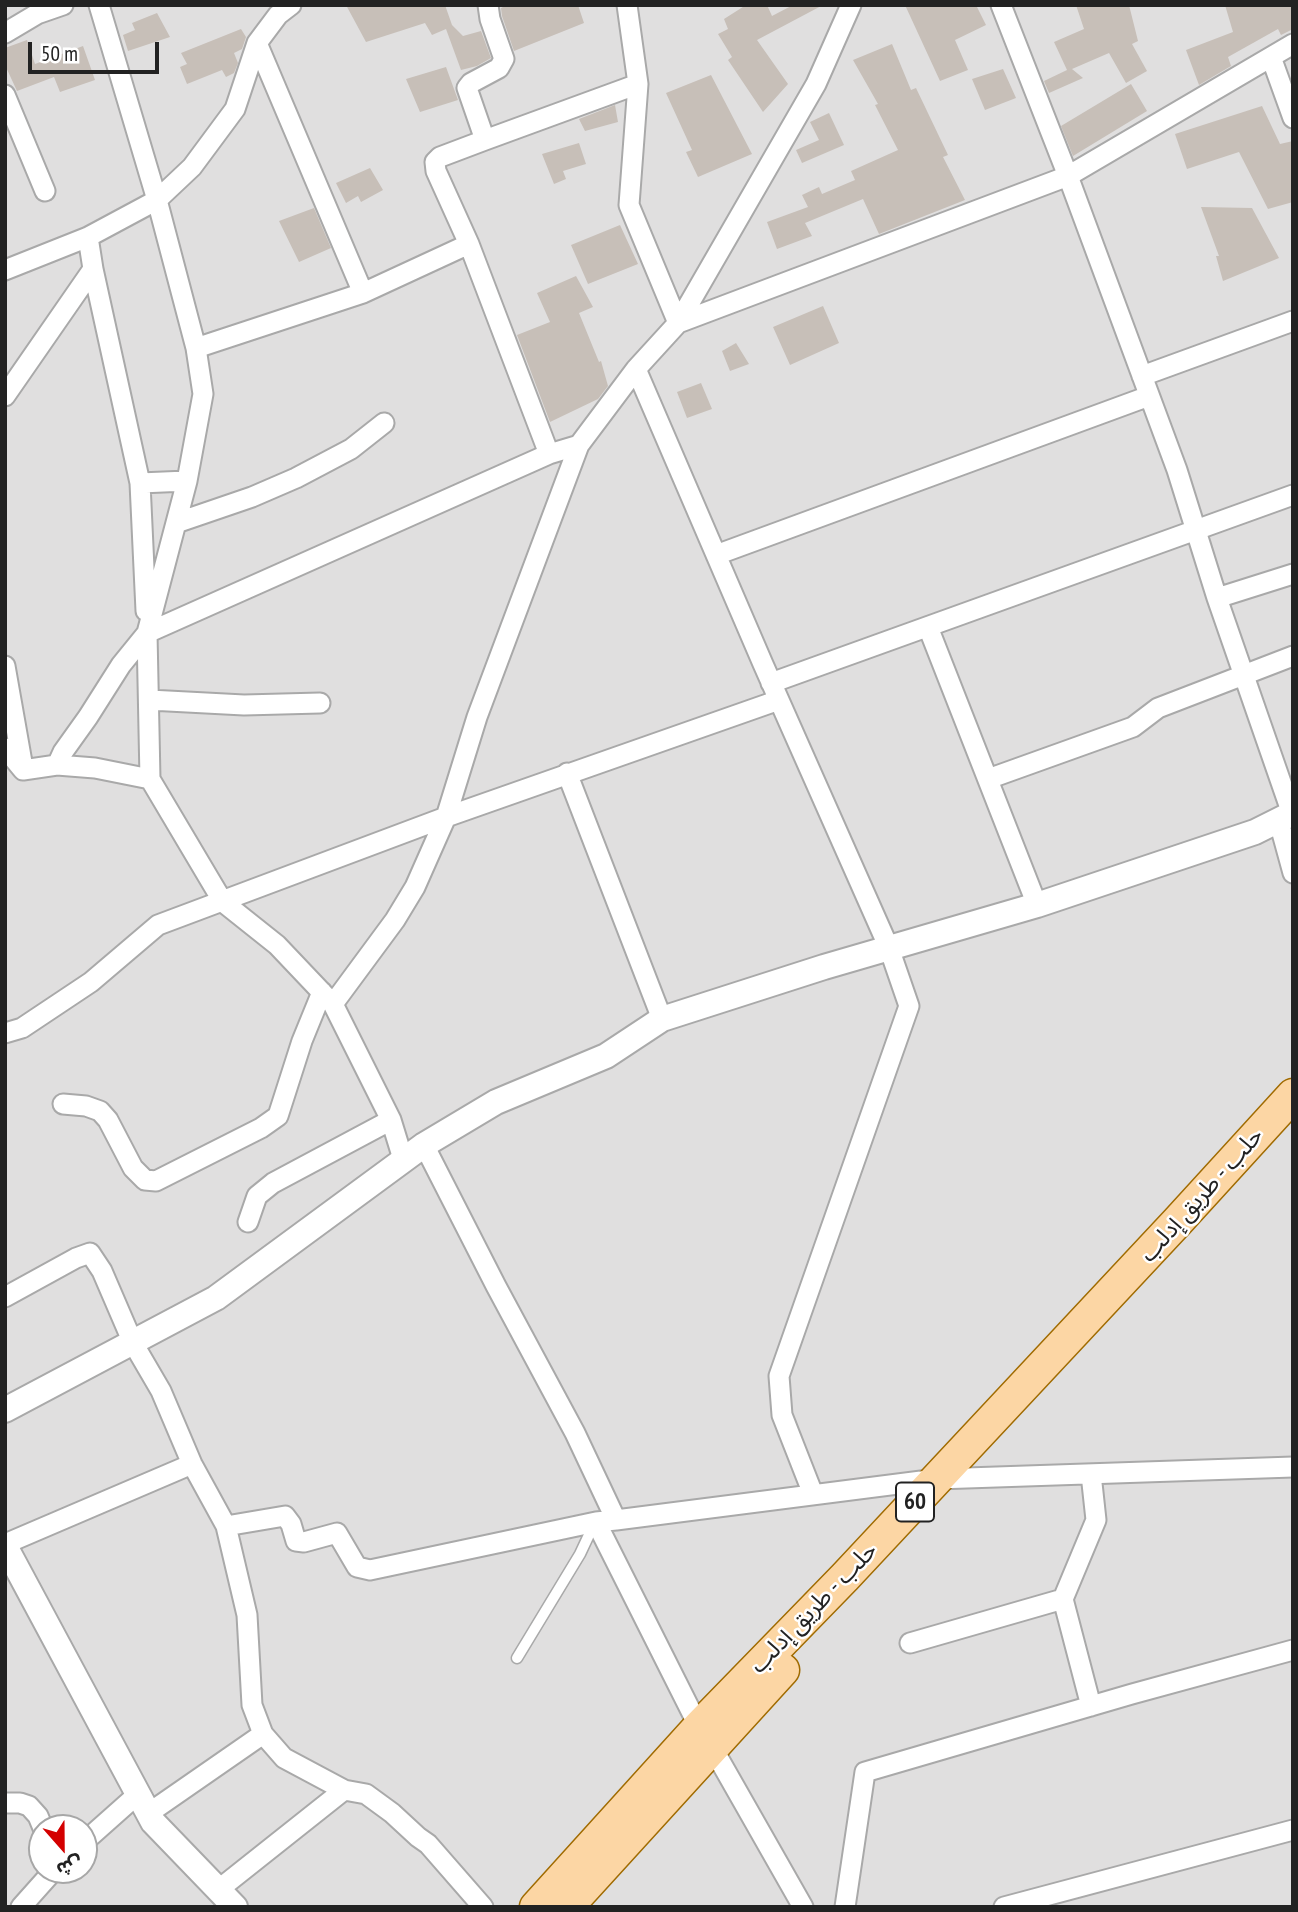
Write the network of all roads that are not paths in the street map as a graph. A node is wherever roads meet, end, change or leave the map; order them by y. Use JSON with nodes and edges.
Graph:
{"nodes":[{"id":1,"x":63,"y":5,"type":"edge"},
{"id":2,"x":99,"y":5,"type":"edge"},
{"id":3,"x":291,"y":5,"type":"edge"},
{"id":4,"x":488,"y":5,"type":"edge"},
{"id":5,"x":627,"y":5,"type":"edge"},
{"id":6,"x":851,"y":5,"type":"edge"},
{"id":7,"x":1001,"y":5,"type":"edge"},
{"id":8,"x":5,"y":33,"type":"edge"},
{"id":9,"x":257,"y":43,"type":"junction"},
{"id":10,"x":1293,"y":44,"type":"edge"},
{"id":11,"x":1271,"y":57,"type":"junction"},
{"id":12,"x":638,"y":84,"type":"junction"},
{"id":13,"x":5,"y":95,"type":"edge"},
{"id":14,"x":1293,"y":118,"type":"edge"},
{"id":15,"x":485,"y":140,"type":"junction"},
{"id":16,"x":1068,"y":176,"type":"junction"},
{"id":17,"x":45,"y":191,"type":"dead end"},
{"id":18,"x":157,"y":200,"type":"junction"},
{"id":19,"x":88,"y":237,"type":"junction"},
{"id":20,"x":469,"y":244,"type":"junction"},
{"id":21,"x":93,"y":269,"type":"junction"},
{"id":22,"x":5,"y":270,"type":"edge"},
{"id":23,"x":363,"y":293,"type":"junction"},
{"id":24,"x":1293,"y":321,"type":"edge"},
{"id":25,"x":678,"y":323,"type":"junction"},
{"id":26,"x":197,"y":348,"type":"junction"},
{"id":27,"x":636,"y":369,"type":"junction"},
{"id":28,"x":1142,"y":376,"type":"junction"},
{"id":29,"x":5,"y":396,"type":"edge"},
{"id":30,"x":1149,"y":396,"type":"junction"},
{"id":31,"x":384,"y":423,"type":"dead end"},
{"id":32,"x":579,"y":444,"type":"junction"},
{"id":33,"x":549,"y":454,"type":"junction"},
{"id":34,"x":187,"y":481,"type":"junction"},
{"id":35,"x":140,"y":483,"type":"junction"},
{"id":36,"x":1293,"y":495,"type":"edge"},
{"id":37,"x":176,"y":523,"type":"junction"},
{"id":38,"x":1196,"y":530,"type":"junction"},
{"id":39,"x":716,"y":555,"type":"junction"},
{"id":40,"x":1293,"y":574,"type":"edge"},
{"id":41,"x":1217,"y":597,"type":"junction"},
{"id":42,"x":928,"y":627,"type":"junction"},
{"id":43,"x":147,"y":634,"type":"junction"},
{"id":44,"x":1293,"y":656,"type":"edge"},
{"id":45,"x":5,"y":666,"type":"edge"},
{"id":46,"x":1244,"y":675,"type":"junction"},
{"id":47,"x":775,"y":691,"type":"junction"},
{"id":48,"x":149,"y":700,"type":"junction"},
{"id":49,"x":320,"y":704,"type":"dead end"},
{"id":50,"x":5,"y":748,"type":"edge"},
{"id":51,"x":57,"y":765,"type":"junction"},
{"id":52,"x":23,"y":770,"type":"junction"},
{"id":53,"x":567,"y":773,"type":"junction"},
{"id":54,"x":150,"y":779,"type":"junction"},
{"id":55,"x":988,"y":779,"type":"junction"},
{"id":56,"x":1288,"y":816,"type":"edge"},
{"id":57,"x":446,"y":817,"type":"junction"},
{"id":58,"x":1293,"y":873,"type":"edge"},
{"id":59,"x":223,"y":902,"type":"junction"},
{"id":60,"x":1037,"y":905,"type":"junction"},
{"id":61,"x":889,"y":948,"type":"junction"},
{"id":62,"x":328,"y":998,"type":"junction"},
{"id":63,"x":662,"y":1019,"type":"junction"},
{"id":64,"x":5,"y":1033,"type":"edge"},
{"id":65,"x":1293,"y":1095,"type":"edge"},
{"id":66,"x":63,"y":1104,"type":"dead end"},
{"id":67,"x":391,"y":1120,"type":"junction"},
{"id":68,"x":1293,"y":1127,"type":"edge"},
{"id":69,"x":424,"y":1145,"type":"junction"},
{"id":70,"x":403,"y":1159,"type":"junction"},
{"id":71,"x":247,"y":1222,"type":"dead end"},
{"id":72,"x":5,"y":1297,"type":"edge"},
{"id":73,"x":133,"y":1343,"type":"junction"},
{"id":74,"x":5,"y":1410,"type":"edge"},
{"id":75,"x":192,"y":1464,"type":"junction"},
{"id":76,"x":1293,"y":1467,"type":"edge"},
{"id":77,"x":1091,"y":1474,"type":"junction"},
{"id":78,"x":950,"y":1478,"type":"junction"},
{"id":79,"x":813,"y":1494,"type":"junction"},
{"id":80,"x":616,"y":1520,"type":"junction"},
{"id":81,"x":596,"y":1522,"type":"junction"},
{"id":82,"x":226,"y":1526,"type":"junction"},
{"id":83,"x":5,"y":1545,"type":"edge"},
{"id":84,"x":1063,"y":1599,"type":"junction"},
{"id":85,"x":910,"y":1643,"type":"dead end"},
{"id":86,"x":1293,"y":1650,"type":"edge"},
{"id":87,"x":517,"y":1658,"type":"dead end"},
{"id":88,"x":1091,"y":1706,"type":"junction"},
{"id":89,"x":263,"y":1734,"type":"junction"},
{"id":90,"x":706,"y":1737,"type":"junction"},
{"id":91,"x":344,"y":1790,"type":"junction"},
{"id":92,"x":5,"y":1803,"type":"edge"},
{"id":93,"x":144,"y":1804,"type":"junction"},
{"id":94,"x":35,"y":1814,"type":"edge"},
{"id":95,"x":1293,"y":1830,"type":"edge"},
{"id":96,"x":98,"y":1833,"type":"edge"},
{"id":97,"x":42,"y":1884,"type":"edge"},
{"id":98,"x":226,"y":1898,"type":"edge"},
{"id":99,"x":21,"y":1907,"type":"edge"},
{"id":100,"x":483,"y":1907,"type":"edge"},
{"id":101,"x":536,"y":1907,"type":"edge"},
{"id":102,"x":567,"y":1907,"type":"edge"},
{"id":103,"x":803,"y":1907,"type":"edge"},
{"id":104,"x":845,"y":1907,"type":"edge"},
{"id":105,"x":1004,"y":1907,"type":"edge"}],
"edges":[{"from":1,"to":8,"type":"street"},
{"from":2,"to":18,"type":"street"},
{"from":3,"to":9,"type":"street"},
{"from":4,"to":15,"type":"street"},
{"from":5,"to":12,"type":"street"},
{"from":6,"to":25,"type":"street"},
{"from":7,"to":16,"type":"street"},
{"from":9,"to":18,"type":"street"},
{"from":9,"to":23,"type":"street"},
{"from":10,"to":11,"type":"street"},
{"from":11,"to":14,"type":"street"},
{"from":11,"to":16,"type":"street"},
{"from":12,"to":15,"type":"street"},
{"from":12,"to":25,"type":"street"},
{"from":13,"to":17,"type":"street"},
{"from":15,"to":20,"type":"street"},
{"from":16,"to":25,"type":"street"},
{"from":16,"to":28,"type":"street"},
{"from":18,"to":19,"type":"street"},
{"from":18,"to":26,"type":"street"},
{"from":19,"to":21,"type":"street"},
{"from":19,"to":22,"type":"street"},
{"from":20,"to":23,"type":"street"},
{"from":20,"to":33,"type":"street"},
{"from":21,"to":29,"type":"street"},
{"from":21,"to":35,"type":"street"},
{"from":23,"to":26,"type":"street"},
{"from":24,"to":28,"type":"street"},
{"from":25,"to":27,"type":"street"},
{"from":26,"to":34,"type":"street"},
{"from":27,"to":32,"type":"street"},
{"from":27,"to":39,"type":"street"},
{"from":28,"to":30,"type":"street"},
{"from":30,"to":38,"type":"street"},
{"from":30,"to":39,"type":"street"},
{"from":31,"to":37,"type":"street"},
{"from":32,"to":33,"type":"street"},
{"from":32,"to":57,"type":"street"},
{"from":33,"to":43,"type":"street"},
{"from":34,"to":35,"type":"street"},
{"from":34,"to":37,"type":"street"},
{"from":35,"to":43,"type":"street"},
{"from":36,"to":38,"type":"street"},
{"from":37,"to":43,"type":"street"},
{"from":38,"to":41,"type":"street"},
{"from":38,"to":42,"type":"street"},
{"from":39,"to":47,"type":"street"},
{"from":40,"to":41,"type":"street"},
{"from":41,"to":46,"type":"street"},
{"from":42,"to":47,"type":"street"},
{"from":42,"to":55,"type":"street"},
{"from":43,"to":48,"type":"street"},
{"from":43,"to":51,"type":"street"},
{"from":44,"to":46,"type":"street"},
{"from":45,"to":52,"type":"street"},
{"from":46,"to":55,"type":"street"},
{"from":46,"to":56,"type":"street"},
{"from":47,"to":53,"type":"street"},
{"from":47,"to":61,"type":"street"},
{"from":48,"to":49,"type":"street"},
{"from":48,"to":54,"type":"street"},
{"from":50,"to":52,"type":"street"},
{"from":51,"to":52,"type":"street"},
{"from":51,"to":54,"type":"street"},
{"from":53,"to":57,"type":"street"},
{"from":53,"to":63,"type":"street"},
{"from":54,"to":59,"type":"street"},
{"from":55,"to":60,"type":"street"},
{"from":56,"to":58,"type":"street"},
{"from":56,"to":60,"type":"street"},
{"from":57,"to":59,"type":"street"},
{"from":57,"to":62,"type":"street"},
{"from":59,"to":62,"type":"street"},
{"from":59,"to":64,"type":"street"},
{"from":60,"to":61,"type":"street"},
{"from":61,"to":63,"type":"street"},
{"from":61,"to":79,"type":"street"},
{"from":62,"to":66,"type":"street"},
{"from":62,"to":67,"type":"street"},
{"from":63,"to":69,"type":"street"},
{"from":65,"to":78,"type":"main road","name":"حلب - طريق إدلب","number":"60"},
{"from":67,"to":70,"type":"street"},
{"from":67,"to":71,"type":"street"},
{"from":68,"to":78,"type":"main road","name":"حلب - طريق إدلب","number":"60"},
{"from":69,"to":70,"type":"street"},
{"from":69,"to":80,"type":"street"},
{"from":70,"to":73,"type":"street"},
{"from":72,"to":73,"type":"street"},
{"from":73,"to":74,"type":"street"},
{"from":73,"to":75,"type":"street"},
{"from":75,"to":82,"type":"street"},
{"from":75,"to":83,"type":"street"},
{"from":76,"to":77,"type":"street"},
{"from":77,"to":78,"type":"street"},
{"from":77,"to":84,"type":"street"},
{"from":78,"to":79,"type":"street"},
{"from":78,"to":90,"type":"main road","name":"حلب - طريق إدلب","number":"60"},
{"from":79,"to":80,"type":"street"},
{"from":80,"to":81,"type":"street"},
{"from":81,"to":82,"type":"street"},
{"from":81,"to":87,"type":"lane"},
{"from":81,"to":90,"type":"street"},
{"from":82,"to":89,"type":"street"},
{"from":83,"to":93,"type":"street"},
{"from":84,"to":85,"type":"street"},
{"from":84,"to":88,"type":"street"},
{"from":86,"to":88,"type":"street"},
{"from":88,"to":104,"type":"street"},
{"from":89,"to":91,"type":"street"},
{"from":89,"to":93,"type":"street"},
{"from":90,"to":101,"type":"main road","name":"حلب - طريق إدلب","number":"60"},
{"from":90,"to":102,"type":"main road","name":"حلب - طريق إدلب","number":"60"},
{"from":90,"to":103,"type":"street"},
{"from":91,"to":98,"type":"street"},
{"from":91,"to":100,"type":"street"},
{"from":92,"to":94,"type":"street"},
{"from":93,"to":96,"type":"street"},
{"from":93,"to":98,"type":"street"},
{"from":95,"to":105,"type":"street"},
{"from":97,"to":99,"type":"street"}]}
